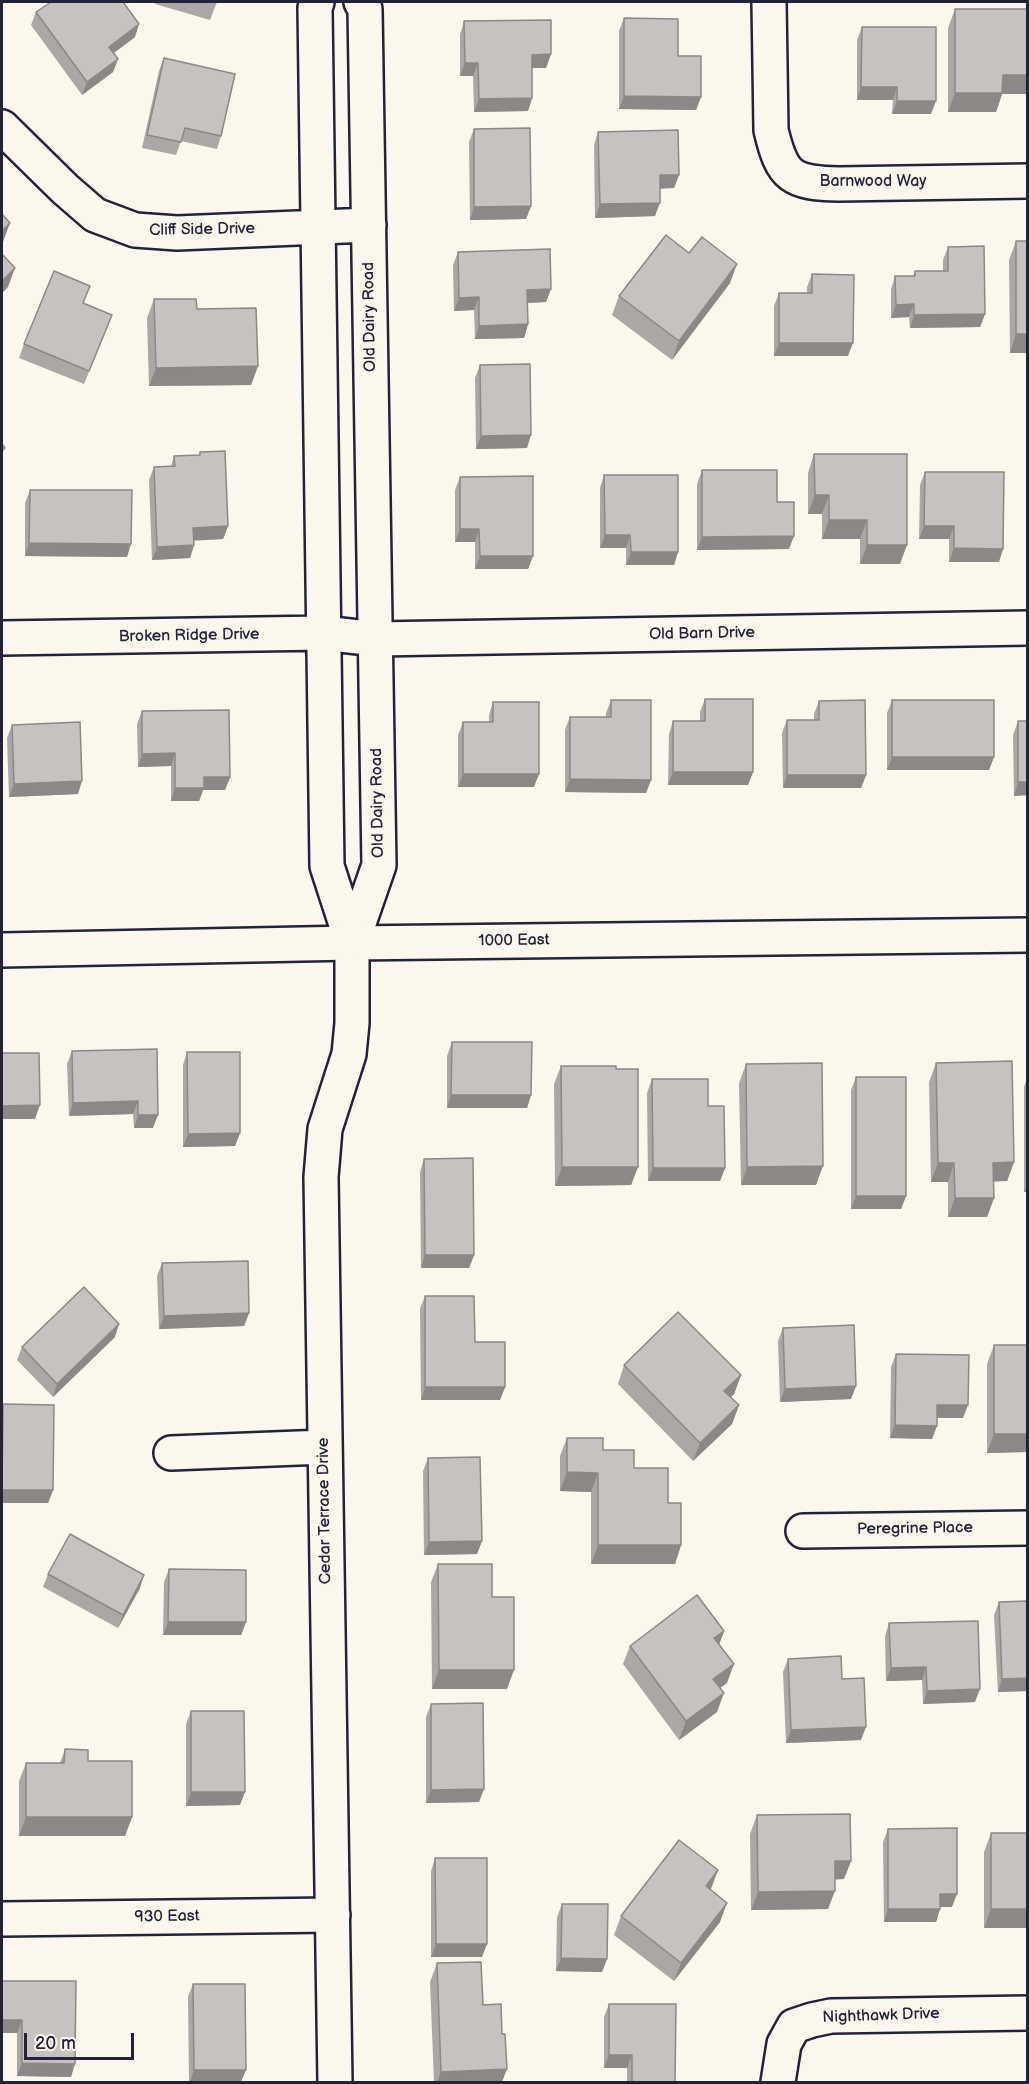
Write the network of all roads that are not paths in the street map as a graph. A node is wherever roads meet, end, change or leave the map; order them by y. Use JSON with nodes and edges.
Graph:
{"nodes":[{"id":1,"x":317,"y":2,"type":"edge"},
{"id":2,"x":361,"y":2,"type":"edge"},
{"id":3,"x":769,"y":2,"type":"edge"},
{"id":4,"x":2,"y":127,"type":"edge"},
{"id":5,"x":1028,"y":181,"type":"edge"},
{"id":6,"x":369,"y":225,"type":"junction"},
{"id":7,"x":318,"y":227,"type":"junction"},
{"id":8,"x":1028,"y":628,"type":"edge"},
{"id":9,"x":323,"y":633,"type":"junction"},
{"id":10,"x":2,"y":638,"type":"edge"},
{"id":11,"x":376,"y":639,"type":"junction"},
{"id":12,"x":1028,"y":935,"type":"edge"},
{"id":13,"x":352,"y":943,"type":"junction"},
{"id":14,"x":2,"y":950,"type":"edge"},
{"id":15,"x":324,"y":1447,"type":"junction"},
{"id":16,"x":171,"y":1453,"type":"dead end"},
{"id":17,"x":1028,"y":1528,"type":"edge"},
{"id":18,"x":803,"y":1531,"type":"dead end"},
{"id":19,"x":333,"y":1915,"type":"junction"},
{"id":20,"x":2,"y":1919,"type":"edge"},
{"id":21,"x":1028,"y":2013,"type":"edge"},
{"id":22,"x":335,"y":2082,"type":"edge"},
{"id":23,"x":778,"y":2082,"type":"edge"}],
"edges":[{"from":1,"to":7,"type":"street"},
{"from":2,"to":6,"type":"street","name":"Old Dairy Road"},
{"from":3,"to":5,"type":"street","name":"Barnwood Way"},
{"from":4,"to":7,"type":"street","name":"Cliff Side Drive"},
{"from":6,"to":7,"type":"street","name":"Cliff Side Drive"},
{"from":6,"to":11,"type":"street","name":"Old Dairy Road"},
{"from":7,"to":9,"type":"street"},
{"from":8,"to":11,"type":"street","name":"Old Barn Drive"},
{"from":9,"to":10,"type":"street","name":"Broken Ridge Drive"},
{"from":9,"to":11,"type":"street","name":"Broken Ridge Drive"},
{"from":9,"to":13,"type":"street"},
{"from":11,"to":13,"type":"street","name":"Old Dairy Road"},
{"from":12,"to":13,"type":"street","name":"1000 East"},
{"from":13,"to":14,"type":"street","name":"1000 East"},
{"from":13,"to":15,"type":"street","name":"Cedar Terrace Drive"},
{"from":15,"to":16,"type":"street"},
{"from":15,"to":19,"type":"street","name":"Cedar Terrace Drive"},
{"from":17,"to":18,"type":"street","name":"Peregrine Place"},
{"from":19,"to":20,"type":"street","name":"930 East"},
{"from":19,"to":22,"type":"street","name":"Cedar Terrace Drive"},
{"from":21,"to":23,"type":"street","name":"Nighthawk Drive"}]}
